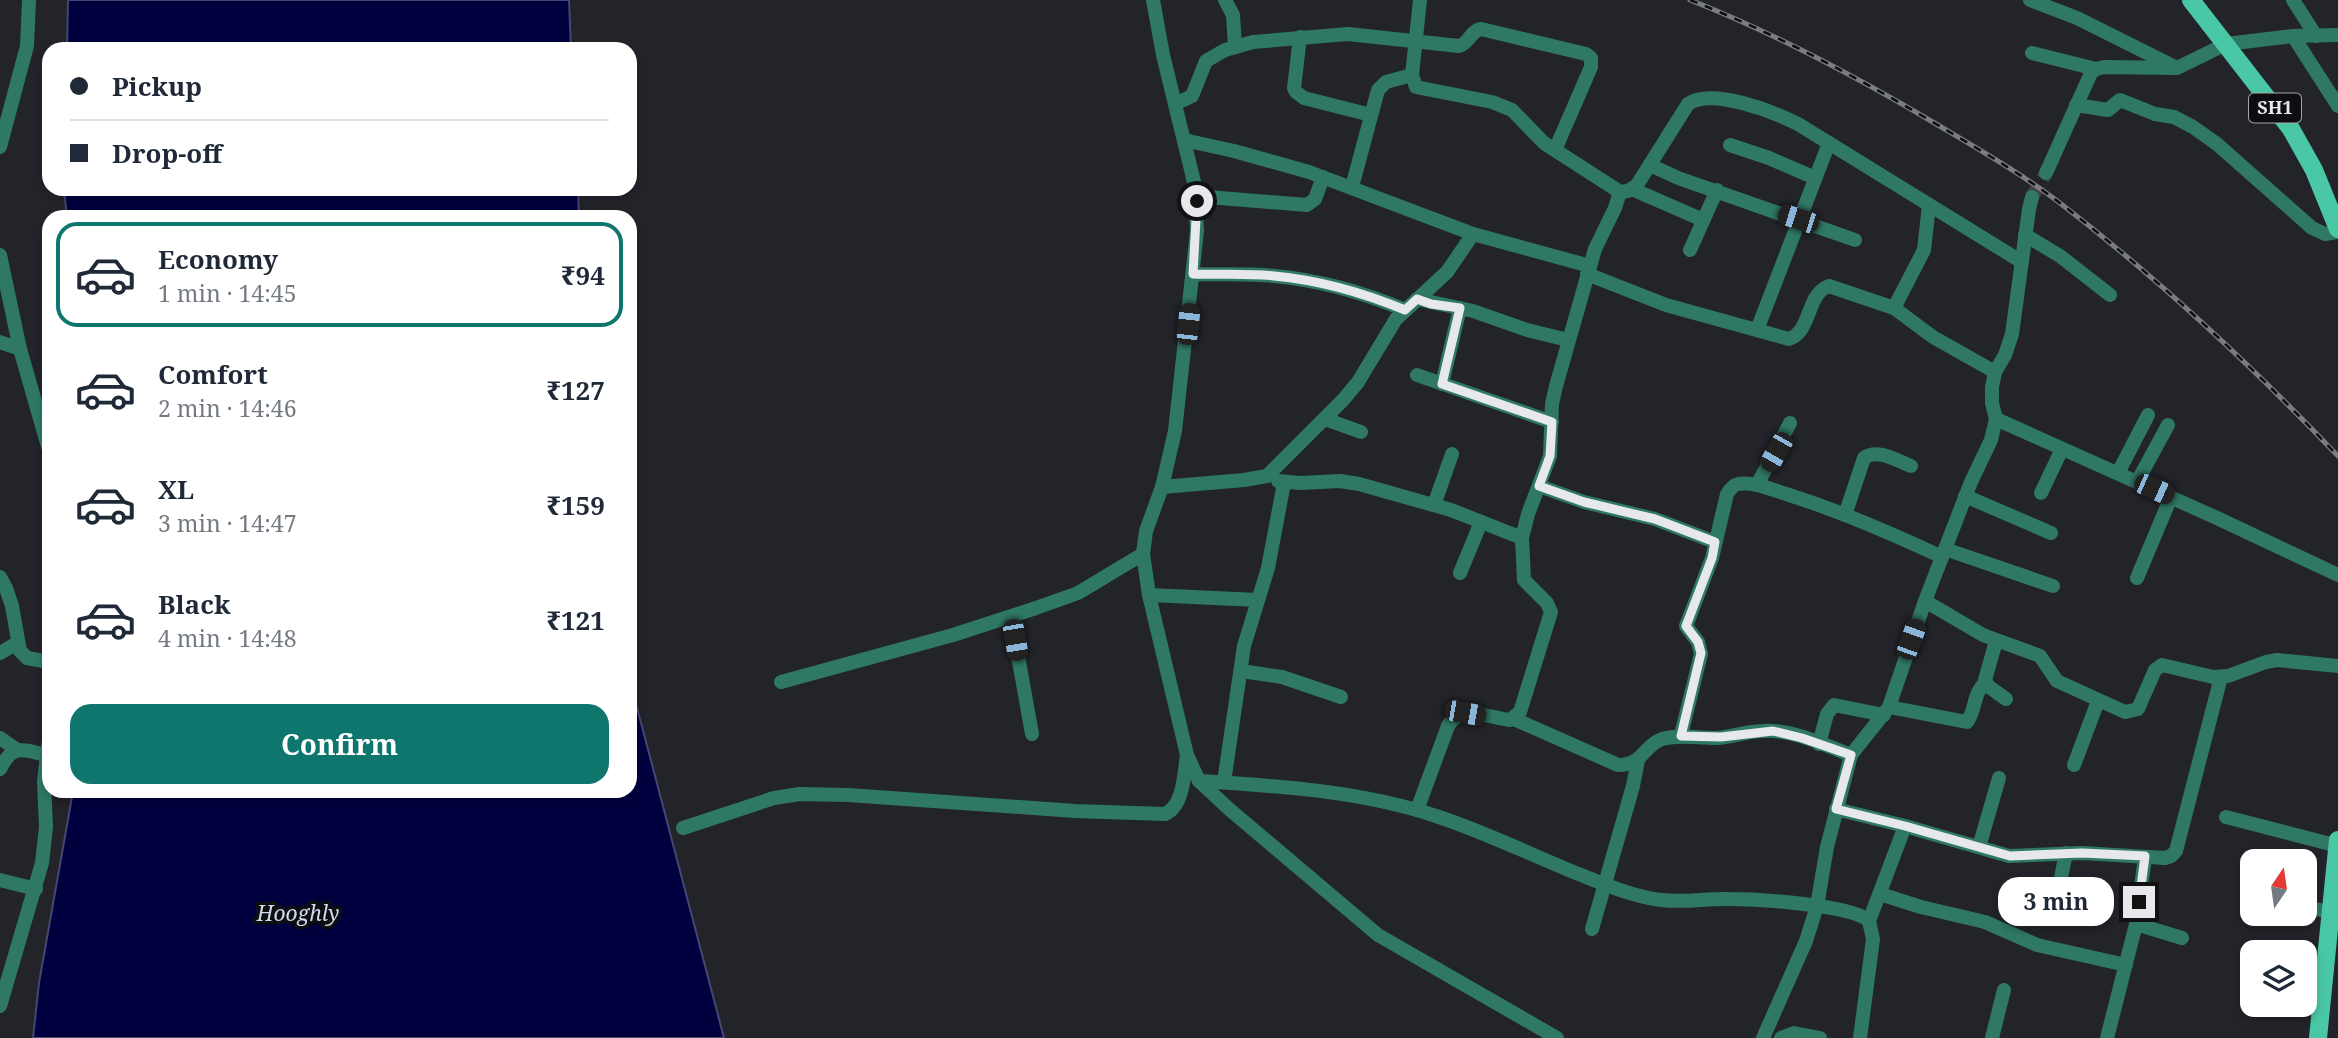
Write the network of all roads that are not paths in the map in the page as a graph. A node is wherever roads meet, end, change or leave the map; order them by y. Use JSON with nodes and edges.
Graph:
{"nodes":[{"id":1,"x":29,"y":0,"type":"edge"},
{"id":2,"x":1153,"y":0,"type":"edge"},
{"id":3,"x":1225,"y":0,"type":"edge"},
{"id":4,"x":1420,"y":0,"type":"edge"},
{"id":5,"x":2030,"y":0,"type":"edge"},
{"id":6,"x":2191,"y":0,"type":"edge"},
{"id":7,"x":2293,"y":0,"type":"edge"},
{"id":8,"x":2338,"y":35,"type":"edge"},
{"id":9,"x":2293,"y":36,"type":"junction"},
{"id":10,"x":2316,"y":36,"type":"junction"},
{"id":11,"x":1300,"y":37,"type":"junction"},
{"id":12,"x":1414,"y":42,"type":"junction"},
{"id":13,"x":2226,"y":44,"type":"junction"},
{"id":14,"x":1235,"y":47,"type":"junction"},
{"id":15,"x":2032,"y":53,"type":"dead end"},
{"id":16,"x":2177,"y":68,"type":"junction"},
{"id":17,"x":2096,"y":69,"type":"junction"},
{"id":18,"x":1412,"y":75,"type":"junction"},
{"id":19,"x":1175,"y":104,"type":"junction"},
{"id":20,"x":2076,"y":105,"type":"junction"},
{"id":21,"x":2338,"y":106,"type":"edge"},
{"id":22,"x":1371,"y":115,"type":"junction"},
{"id":23,"x":1184,"y":141,"type":"junction"},
{"id":24,"x":1829,"y":143,"type":"junction"},
{"id":25,"x":1730,"y":145,"type":"dead end"},
{"id":26,"x":0,"y":147,"type":"edge"},
{"id":27,"x":1555,"y":150,"type":"junction"},
{"id":28,"x":1650,"y":165,"type":"junction"},
{"id":29,"x":2046,"y":173,"type":"tunnel mouth"},
{"id":30,"x":1323,"y":177,"type":"junction"},
{"id":31,"x":1815,"y":178,"type":"junction"},
{"id":32,"x":1353,"y":187,"type":"junction"},
{"id":33,"x":1626,"y":190,"type":"junction"},
{"id":34,"x":1717,"y":190,"type":"junction"},
{"id":35,"x":1196,"y":197,"type":"junction"},
{"id":36,"x":2032,"y":197,"type":"tunnel mouth"},
{"id":37,"x":1929,"y":205,"type":"junction"},
{"id":38,"x":1798,"y":219,"type":"junction"},
{"id":39,"x":1703,"y":220,"type":"junction"},
{"id":40,"x":2338,"y":230,"type":"edge"},
{"id":41,"x":1473,"y":234,"type":"junction"},
{"id":42,"x":2025,"y":235,"type":"junction"},
{"id":43,"x":1855,"y":240,"type":"dead end"},
{"id":44,"x":1690,"y":250,"type":"dead end"},
{"id":45,"x":0,"y":255,"type":"edge"},
{"id":46,"x":2022,"y":262,"type":"junction"},
{"id":47,"x":1588,"y":270,"type":"junction"},
{"id":48,"x":1193,"y":274,"type":"junction"},
{"id":49,"x":2109,"y":295,"type":"dead end"},
{"id":50,"x":4,"y":297,"type":"edge"},
{"id":51,"x":1417,"y":299,"type":"junction"},
{"id":52,"x":1894,"y":307,"type":"junction"},
{"id":53,"x":1460,"y":308,"type":"junction"},
{"id":54,"x":1405,"y":310,"type":"junction"},
{"id":55,"x":1757,"y":330,"type":"junction"},
{"id":56,"x":1568,"y":340,"type":"junction"},
{"id":57,"x":0,"y":342,"type":"edge"},
{"id":58,"x":20,"y":349,"type":"junction"},
{"id":59,"x":1995,"y":372,"type":"junction"},
{"id":60,"x":1417,"y":374,"type":"dead end"},
{"id":61,"x":1442,"y":384,"type":"junction"},
{"id":62,"x":2148,"y":415,"type":"dead end"},
{"id":63,"x":1325,"y":419,"type":"junction"},
{"id":64,"x":1996,"y":419,"type":"junction"},
{"id":65,"x":1552,"y":422,"type":"junction"},
{"id":66,"x":1790,"y":423,"type":"dead end"},
{"id":67,"x":2168,"y":425,"type":"dead end"},
{"id":68,"x":42,"y":426,"type":"edge"},
{"id":69,"x":1361,"y":432,"type":"dead end"},
{"id":70,"x":2062,"y":449,"type":"junction"},
{"id":71,"x":1452,"y":454,"type":"dead end"},
{"id":72,"x":1912,"y":466,"type":"dead end"},
{"id":73,"x":2118,"y":473,"type":"junction"},
{"id":74,"x":1267,"y":476,"type":"junction"},
{"id":75,"x":2137,"y":482,"type":"junction"},
{"id":76,"x":1284,"y":483,"type":"junction"},
{"id":77,"x":1757,"y":485,"type":"junction"},
{"id":78,"x":1539,"y":486,"type":"junction"},
{"id":79,"x":1162,"y":487,"type":"junction"},
{"id":80,"x":2041,"y":493,"type":"dead end"},
{"id":81,"x":1965,"y":496,"type":"junction"},
{"id":82,"x":2171,"y":497,"type":"junction"},
{"id":83,"x":1434,"y":505,"type":"junction"},
{"id":84,"x":1845,"y":514,"type":"junction"},
{"id":85,"x":1481,"y":522,"type":"junction"},
{"id":86,"x":2051,"y":533,"type":"dead end"},
{"id":87,"x":1522,"y":538,"type":"junction"},
{"id":88,"x":1715,"y":542,"type":"junction"},
{"id":89,"x":1944,"y":553,"type":"junction"},
{"id":90,"x":1143,"y":554,"type":"junction"},
{"id":91,"x":1460,"y":573,"type":"dead end"},
{"id":92,"x":2338,"y":575,"type":"edge"},
{"id":93,"x":0,"y":577,"type":"edge"},
{"id":94,"x":2137,"y":578,"type":"dead end"},
{"id":95,"x":2053,"y":586,"type":"dead end"},
{"id":96,"x":1149,"y":595,"type":"junction"},
{"id":97,"x":1258,"y":600,"type":"junction"},
{"id":98,"x":1925,"y":601,"type":"junction"},
{"id":99,"x":1011,"y":617,"type":"junction"},
{"id":100,"x":1996,"y":641,"type":"junction"},
{"id":101,"x":17,"y":643,"type":"junction"},
{"id":102,"x":0,"y":653,"type":"edge"},
{"id":103,"x":42,"y":661,"type":"edge"},
{"id":104,"x":2338,"y":666,"type":"edge"},
{"id":105,"x":1241,"y":671,"type":"junction"},
{"id":106,"x":2221,"y":677,"type":"junction"},
{"id":107,"x":780,"y":682,"type":"dead end"},
{"id":108,"x":1986,"y":683,"type":"junction"},
{"id":109,"x":1341,"y":697,"type":"dead end"},
{"id":110,"x":2006,"y":699,"type":"dead end"},
{"id":111,"x":2098,"y":701,"type":"junction"},
{"id":112,"x":1887,"y":711,"type":"junction"},
{"id":113,"x":1514,"y":719,"type":"junction"},
{"id":114,"x":1032,"y":734,"type":"dead end"},
{"id":115,"x":1681,"y":736,"type":"junction"},
{"id":116,"x":0,"y":738,"type":"edge"},
{"id":117,"x":1819,"y":744,"type":"junction"},
{"id":118,"x":17,"y":750,"type":"junction"},
{"id":119,"x":42,"y":754,"type":"edge"},
{"id":120,"x":1187,"y":755,"type":"junction"},
{"id":121,"x":1851,"y":755,"type":"junction"},
{"id":122,"x":1638,"y":760,"type":"junction"},
{"id":123,"x":2074,"y":765,"type":"dead end"},
{"id":124,"x":0,"y":769,"type":"edge"},
{"id":125,"x":1999,"y":778,"type":"dead end"},
{"id":126,"x":1199,"y":781,"type":"junction"},
{"id":127,"x":1224,"y":782,"type":"junction"},
{"id":128,"x":44,"y":798,"type":"edge"},
{"id":129,"x":1836,"y":809,"type":"junction"},
{"id":130,"x":1418,"y":810,"type":"junction"},
{"id":131,"x":2226,"y":817,"type":"dead end"},
{"id":132,"x":1905,"y":826,"type":"junction"},
{"id":133,"x":683,"y":828,"type":"dead end"},
{"id":134,"x":2338,"y":841,"type":"edge"},
{"id":135,"x":2338,"y":846,"type":"edge"},
{"id":136,"x":1979,"y":847,"type":"junction"},
{"id":137,"x":2066,"y":853,"type":"junction"},
{"id":138,"x":2145,"y":856,"type":"junction"},
{"id":139,"x":0,"y":880,"type":"edge"},
{"id":140,"x":1604,"y":884,"type":"junction"},
{"id":141,"x":36,"y":889,"type":"junction"},
{"id":142,"x":1880,"y":894,"type":"junction"},
{"id":143,"x":1817,"y":906,"type":"junction"},
{"id":144,"x":2055,"y":907,"type":"dead end"},
{"id":145,"x":2317,"y":909,"type":"edge"},
{"id":146,"x":2331,"y":912,"type":"junction"},
{"id":147,"x":1870,"y":921,"type":"junction"},
{"id":148,"x":2136,"y":924,"type":"junction"},
{"id":149,"x":1592,"y":929,"type":"dead end"},
{"id":150,"x":2182,"y":938,"type":"dead end"},
{"id":151,"x":2126,"y":965,"type":"junction"},
{"id":152,"x":2331,"y":983,"type":"edge"},
{"id":153,"x":2004,"y":990,"type":"dead end"},
{"id":154,"x":0,"y":1006,"type":"edge"},
{"id":155,"x":1557,"y":1038,"type":"edge"},
{"id":156,"x":1763,"y":1038,"type":"edge"},
{"id":157,"x":1781,"y":1038,"type":"edge"},
{"id":158,"x":1820,"y":1038,"type":"edge"},
{"id":159,"x":1860,"y":1038,"type":"edge"},
{"id":160,"x":1992,"y":1038,"type":"edge"},
{"id":161,"x":2107,"y":1038,"type":"edge"},
{"id":162,"x":2318,"y":1038,"type":"edge"}],
"edges":[{"from":1,"to":26,"type":"street"},
{"from":2,"to":19,"type":"street"},
{"from":3,"to":14,"type":"street"},
{"from":4,"to":12,"type":"street"},
{"from":5,"to":16,"type":"street"},
{"from":6,"to":13,"type":"main road","number":"SH1"},
{"from":7,"to":10,"type":"street"},
{"from":8,"to":10,"type":"street"},
{"from":9,"to":10,"type":"street"},
{"from":9,"to":13,"type":"street"},
{"from":9,"to":21,"type":"street"},
{"from":11,"to":12,"type":"street"},
{"from":11,"to":14,"type":"street"},
{"from":11,"to":22,"type":"street"},
{"from":12,"to":18,"type":"street"},
{"from":12,"to":27,"type":"street"},
{"from":13,"to":16,"type":"street"},
{"from":13,"to":40,"type":"main road","number":"SH1"},
{"from":14,"to":19,"type":"street"},
{"from":15,"to":17,"type":"street"},
{"from":16,"to":17,"type":"street"},
{"from":17,"to":20,"type":"street"},
{"from":18,"to":22,"type":"street"},
{"from":18,"to":27,"type":"street"},
{"from":19,"to":23,"type":"street"},
{"from":20,"to":29,"type":"street"},
{"from":20,"to":40,"type":"street"},
{"from":22,"to":32,"type":"street"},
{"from":23,"to":30,"type":"street"},
{"from":23,"to":35,"type":"street"},
{"from":24,"to":28,"type":"street"},
{"from":24,"to":31,"type":"street"},
{"from":24,"to":37,"type":"street"},
{"from":25,"to":31,"type":"street"},
{"from":27,"to":33,"type":"street"},
{"from":28,"to":33,"type":"street"},
{"from":28,"to":34,"type":"street"},
{"from":30,"to":32,"type":"street"},
{"from":30,"to":35,"type":"street"},
{"from":31,"to":38,"type":"street"},
{"from":32,"to":41,"type":"street"},
{"from":33,"to":39,"type":"street"},
{"from":33,"to":47,"type":"street"},
{"from":34,"to":38,"type":"street"},
{"from":34,"to":39,"type":"street"},
{"from":35,"to":48,"type":"street"},
{"from":36,"to":42,"type":"street"},
{"from":37,"to":46,"type":"street"},
{"from":37,"to":52,"type":"street"},
{"from":38,"to":43,"type":"street"},
{"from":38,"to":55,"type":"street"},
{"from":39,"to":44,"type":"street"},
{"from":41,"to":47,"type":"street"},
{"from":41,"to":51,"type":"street"},
{"from":42,"to":46,"type":"street"},
{"from":42,"to":49,"type":"street"},
{"from":45,"to":50,"type":"street"},
{"from":46,"to":59,"type":"street"},
{"from":47,"to":55,"type":"street"},
{"from":47,"to":56,"type":"street"},
{"from":48,"to":54,"type":"street"},
{"from":48,"to":79,"type":"street"},
{"from":50,"to":58,"type":"street"},
{"from":51,"to":53,"type":"street"},
{"from":51,"to":54,"type":"street"},
{"from":52,"to":55,"type":"street"},
{"from":52,"to":59,"type":"street"},
{"from":53,"to":56,"type":"street"},
{"from":53,"to":61,"type":"street"},
{"from":54,"to":63,"type":"street"},
{"from":56,"to":65,"type":"street"},
{"from":57,"to":58,"type":"street"},
{"from":58,"to":68,"type":"street"},
{"from":59,"to":64,"type":"street"},
{"from":60,"to":61,"type":"street"},
{"from":61,"to":65,"type":"street"},
{"from":62,"to":73,"type":"street"},
{"from":63,"to":69,"type":"street"},
{"from":63,"to":74,"type":"street"},
{"from":64,"to":70,"type":"street"},
{"from":64,"to":81,"type":"street"},
{"from":65,"to":78,"type":"street"},
{"from":66,"to":77,"type":"street"},
{"from":67,"to":75,"type":"street"},
{"from":70,"to":73,"type":"street"},
{"from":70,"to":80,"type":"street"},
{"from":71,"to":83,"type":"street"},
{"from":72,"to":84,"type":"street"},
{"from":73,"to":75,"type":"street"},
{"from":74,"to":76,"type":"street"},
{"from":74,"to":79,"type":"street"},
{"from":75,"to":82,"type":"street"},
{"from":76,"to":83,"type":"street"},
{"from":76,"to":97,"type":"street"},
{"from":77,"to":84,"type":"street"},
{"from":77,"to":88,"type":"street"},
{"from":78,"to":87,"type":"street"},
{"from":78,"to":88,"type":"street"},
{"from":79,"to":90,"type":"street"},
{"from":81,"to":86,"type":"street"},
{"from":81,"to":89,"type":"street"},
{"from":82,"to":92,"type":"street"},
{"from":82,"to":94,"type":"street"},
{"from":83,"to":85,"type":"street"},
{"from":84,"to":89,"type":"street"},
{"from":85,"to":87,"type":"street"},
{"from":85,"to":91,"type":"street"},
{"from":87,"to":113,"type":"street"},
{"from":88,"to":115,"type":"street"},
{"from":89,"to":95,"type":"street"},
{"from":89,"to":98,"type":"street"},
{"from":90,"to":96,"type":"street"},
{"from":90,"to":99,"type":"street"},
{"from":93,"to":101,"type":"street"},
{"from":96,"to":97,"type":"street"},
{"from":96,"to":120,"type":"street"},
{"from":97,"to":105,"type":"street"},
{"from":98,"to":100,"type":"street"},
{"from":98,"to":112,"type":"street"},
{"from":99,"to":107,"type":"street"},
{"from":99,"to":114,"type":"street"},
{"from":100,"to":108,"type":"street"},
{"from":100,"to":111,"type":"street"},
{"from":101,"to":102,"type":"street"},
{"from":101,"to":103,"type":"street"},
{"from":104,"to":106,"type":"street"},
{"from":105,"to":109,"type":"street"},
{"from":105,"to":127,"type":"street"},
{"from":106,"to":111,"type":"street"},
{"from":106,"to":138,"type":"street"},
{"from":108,"to":110,"type":"street"},
{"from":108,"to":112,"type":"street"},
{"from":111,"to":123,"type":"street"},
{"from":112,"to":117,"type":"street"},
{"from":112,"to":121,"type":"street"},
{"from":113,"to":122,"type":"street"},
{"from":113,"to":130,"type":"street"},
{"from":115,"to":117,"type":"street"},
{"from":115,"to":122,"type":"street"},
{"from":116,"to":118,"type":"street"},
{"from":117,"to":121,"type":"street"},
{"from":118,"to":119,"type":"street"},
{"from":118,"to":124,"type":"street"},
{"from":120,"to":126,"type":"street"},
{"from":120,"to":133,"type":"street"},
{"from":121,"to":129,"type":"street"},
{"from":122,"to":140,"type":"street"},
{"from":125,"to":136,"type":"street"},
{"from":126,"to":127,"type":"street"},
{"from":126,"to":155,"type":"street"},
{"from":127,"to":130,"type":"street"},
{"from":128,"to":141,"type":"street"},
{"from":129,"to":132,"type":"street"},
{"from":129,"to":143,"type":"street"},
{"from":130,"to":140,"type":"street"},
{"from":131,"to":135,"type":"street"},
{"from":132,"to":136,"type":"street"},
{"from":132,"to":142,"type":"street"},
{"from":134,"to":135,"type":"main road"},
{"from":135,"to":146,"type":"main road"},
{"from":136,"to":137,"type":"street"},
{"from":137,"to":138,"type":"street"},
{"from":137,"to":144,"type":"street"},
{"from":138,"to":148,"type":"street"},
{"from":139,"to":141,"type":"street"},
{"from":140,"to":143,"type":"street"},
{"from":140,"to":149,"type":"street"},
{"from":141,"to":154,"type":"street"},
{"from":142,"to":147,"type":"street"},
{"from":142,"to":151,"type":"street"},
{"from":143,"to":147,"type":"street"},
{"from":143,"to":156,"type":"street"},
{"from":145,"to":146,"type":"street"},
{"from":146,"to":152,"type":"main road"},
{"from":147,"to":159,"type":"street"},
{"from":148,"to":150,"type":"street"},
{"from":148,"to":151,"type":"street"},
{"from":151,"to":161,"type":"street"},
{"from":152,"to":162,"type":"main road"},
{"from":153,"to":160,"type":"street"},
{"from":157,"to":158,"type":"street"}]}
